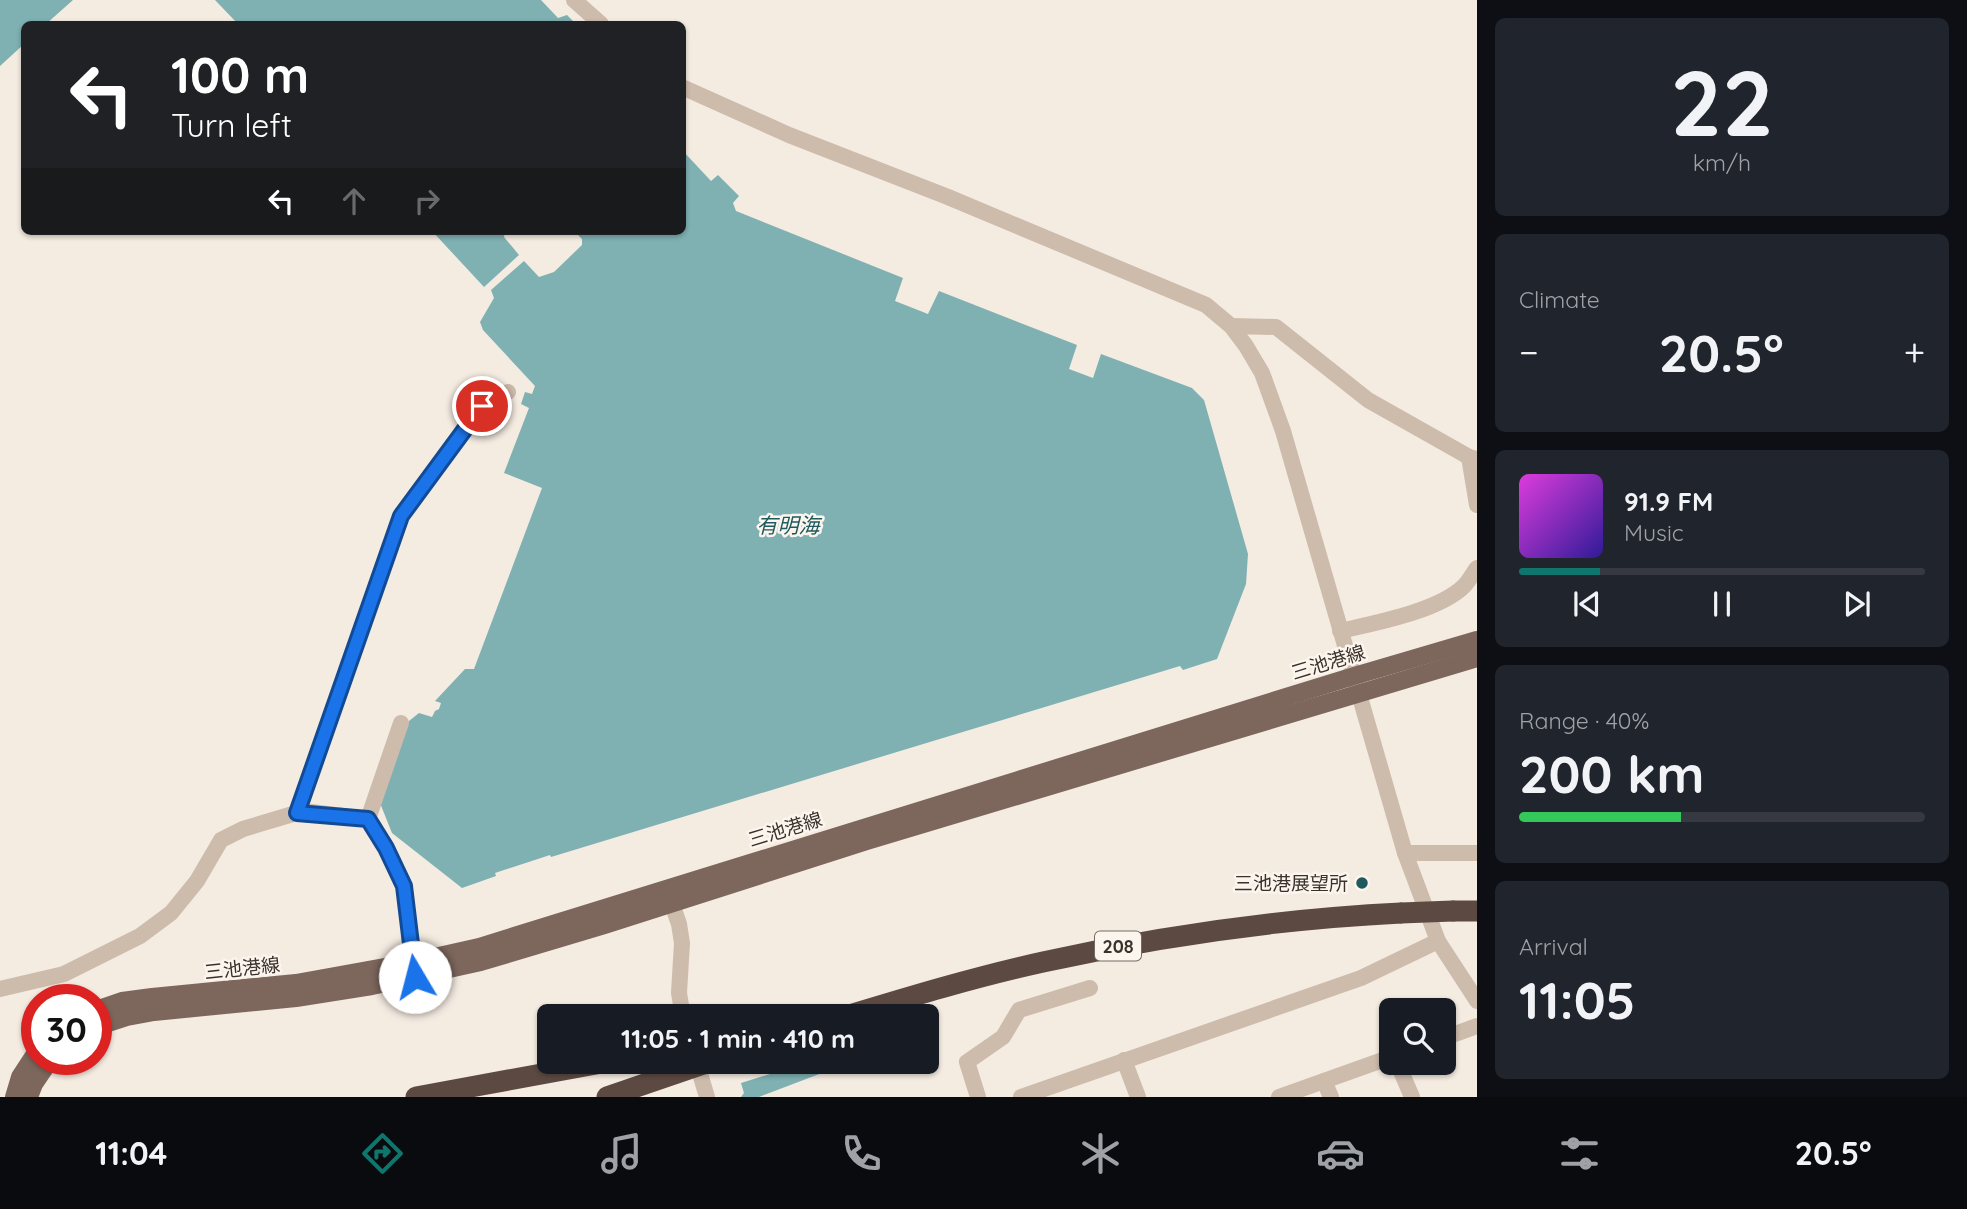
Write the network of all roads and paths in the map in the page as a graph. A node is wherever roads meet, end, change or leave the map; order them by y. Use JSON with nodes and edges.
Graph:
{"nodes":[{"id":1,"x":574,"y":0,"type":"edge"},
{"id":2,"x":598,"y":21,"type":"edge"},
{"id":3,"x":686,"y":89,"type":"edge"},
{"id":4,"x":1231,"y":326,"type":"junction"},
{"id":5,"x":508,"y":392,"type":"dead end"},
{"id":6,"x":1473,"y":458,"type":"edge"},
{"id":7,"x":1477,"y":505,"type":"edge"},
{"id":8,"x":1477,"y":568,"type":"edge"},
{"id":9,"x":1340,"y":631,"type":"junction"},
{"id":10,"x":1477,"y":640,"type":"edge"},
{"id":11,"x":1477,"y":658,"type":"edge"},
{"id":12,"x":1356,"y":685,"type":"junction"},
{"id":13,"x":401,"y":723,"type":"dead end"},
{"id":14,"x":297,"y":813,"type":"junction"},
{"id":15,"x":368,"y":819,"type":"junction"},
{"id":16,"x":1405,"y":853,"type":"junction"},
{"id":17,"x":1477,"y":853,"type":"edge"},
{"id":18,"x":672,"y":904,"type":"junction"},
{"id":19,"x":1477,"y":911,"type":"edge"},
{"id":20,"x":1438,"y":941,"type":"junction"},
{"id":21,"x":414,"y":970,"type":"junction"},
{"id":22,"x":1090,"y":988,"type":"dead end"},
{"id":23,"x":0,"y":989,"type":"edge"},
{"id":24,"x":1477,"y":1001,"type":"edge"},
{"id":25,"x":112,"y":1004,"type":"edge"},
{"id":26,"x":681,"y":1004,"type":"edge"},
{"id":27,"x":887,"y":1004,"type":"edge"},
{"id":28,"x":112,"y":1022,"type":"edge"},
{"id":29,"x":1477,"y":1026,"type":"edge"},
{"id":30,"x":1456,"y":1034,"type":"edge"},
{"id":31,"x":1124,"y":1060,"type":"junction"},
{"id":32,"x":1379,"y":1061,"type":"edge"},
{"id":33,"x":542,"y":1074,"type":"edge"},
{"id":34,"x":688,"y":1074,"type":"edge"},
{"id":35,"x":705,"y":1074,"type":"edge"},
{"id":36,"x":21,"y":1075,"type":"edge"},
{"id":37,"x":40,"y":1075,"type":"edge"},
{"id":38,"x":1403,"y":1075,"type":"edge"},
{"id":39,"x":1324,"y":1081,"type":"junction"},
{"id":40,"x":1047,"y":1093,"type":"edge"},
{"id":41,"x":14,"y":1097,"type":"edge"},
{"id":42,"x":29,"y":1097,"type":"edge"},
{"id":43,"x":416,"y":1097,"type":"edge"},
{"id":44,"x":607,"y":1097,"type":"edge"},
{"id":45,"x":707,"y":1097,"type":"edge"},
{"id":46,"x":978,"y":1097,"type":"edge"},
{"id":47,"x":1021,"y":1097,"type":"edge"},
{"id":48,"x":1138,"y":1097,"type":"edge"},
{"id":49,"x":1279,"y":1097,"type":"edge"},
{"id":50,"x":1331,"y":1097,"type":"edge"},
{"id":51,"x":1412,"y":1097,"type":"edge"}],
"edges":[{"from":1,"to":2,"type":"street"},
{"from":3,"to":4,"type":"street"},
{"from":4,"to":6,"type":"street"},
{"from":4,"to":9,"type":"street"},
{"from":5,"to":14,"type":"street"},
{"from":6,"to":7,"type":"street"},
{"from":8,"to":9,"type":"street"},
{"from":9,"to":12,"type":"street"},
{"from":10,"to":12,"type":"main road","name":"三池港線"},
{"from":11,"to":12,"type":"main road","name":"三池港線"},
{"from":12,"to":16,"type":"street"},
{"from":12,"to":18,"type":"main road","name":"三池港線"},
{"from":12,"to":21,"type":"main road","name":"三池港線"},
{"from":13,"to":15,"type":"street"},
{"from":14,"to":15,"type":"street"},
{"from":14,"to":23,"type":"street"},
{"from":15,"to":21,"type":"street"},
{"from":16,"to":17,"type":"street"},
{"from":16,"to":20,"type":"street"},
{"from":18,"to":21,"type":"main road","name":"三池港線"},
{"from":18,"to":26,"type":"street"},
{"from":19,"to":27,"type":"highway","number":"208","bridge":true},
{"from":20,"to":24,"type":"street"},
{"from":20,"to":31,"type":"street"},
{"from":21,"to":25,"type":"main road","name":"三池港線"},
{"from":21,"to":28,"type":"main road","name":"三池港線"},
{"from":22,"to":46,"type":"street"},
{"from":29,"to":30,"type":"street"},
{"from":31,"to":40,"type":"street"},
{"from":31,"to":48,"type":"street"},
{"from":32,"to":39,"type":"street"},
{"from":33,"to":43,"type":"highway"},
{"from":34,"to":44,"type":"highway"},
{"from":35,"to":45,"type":"street"},
{"from":36,"to":41,"type":"main road"},
{"from":37,"to":42,"type":"main road"},
{"from":38,"to":51,"type":"street"},
{"from":39,"to":49,"type":"street"},
{"from":39,"to":50,"type":"street"},
{"from":40,"to":47,"type":"street"}]}
